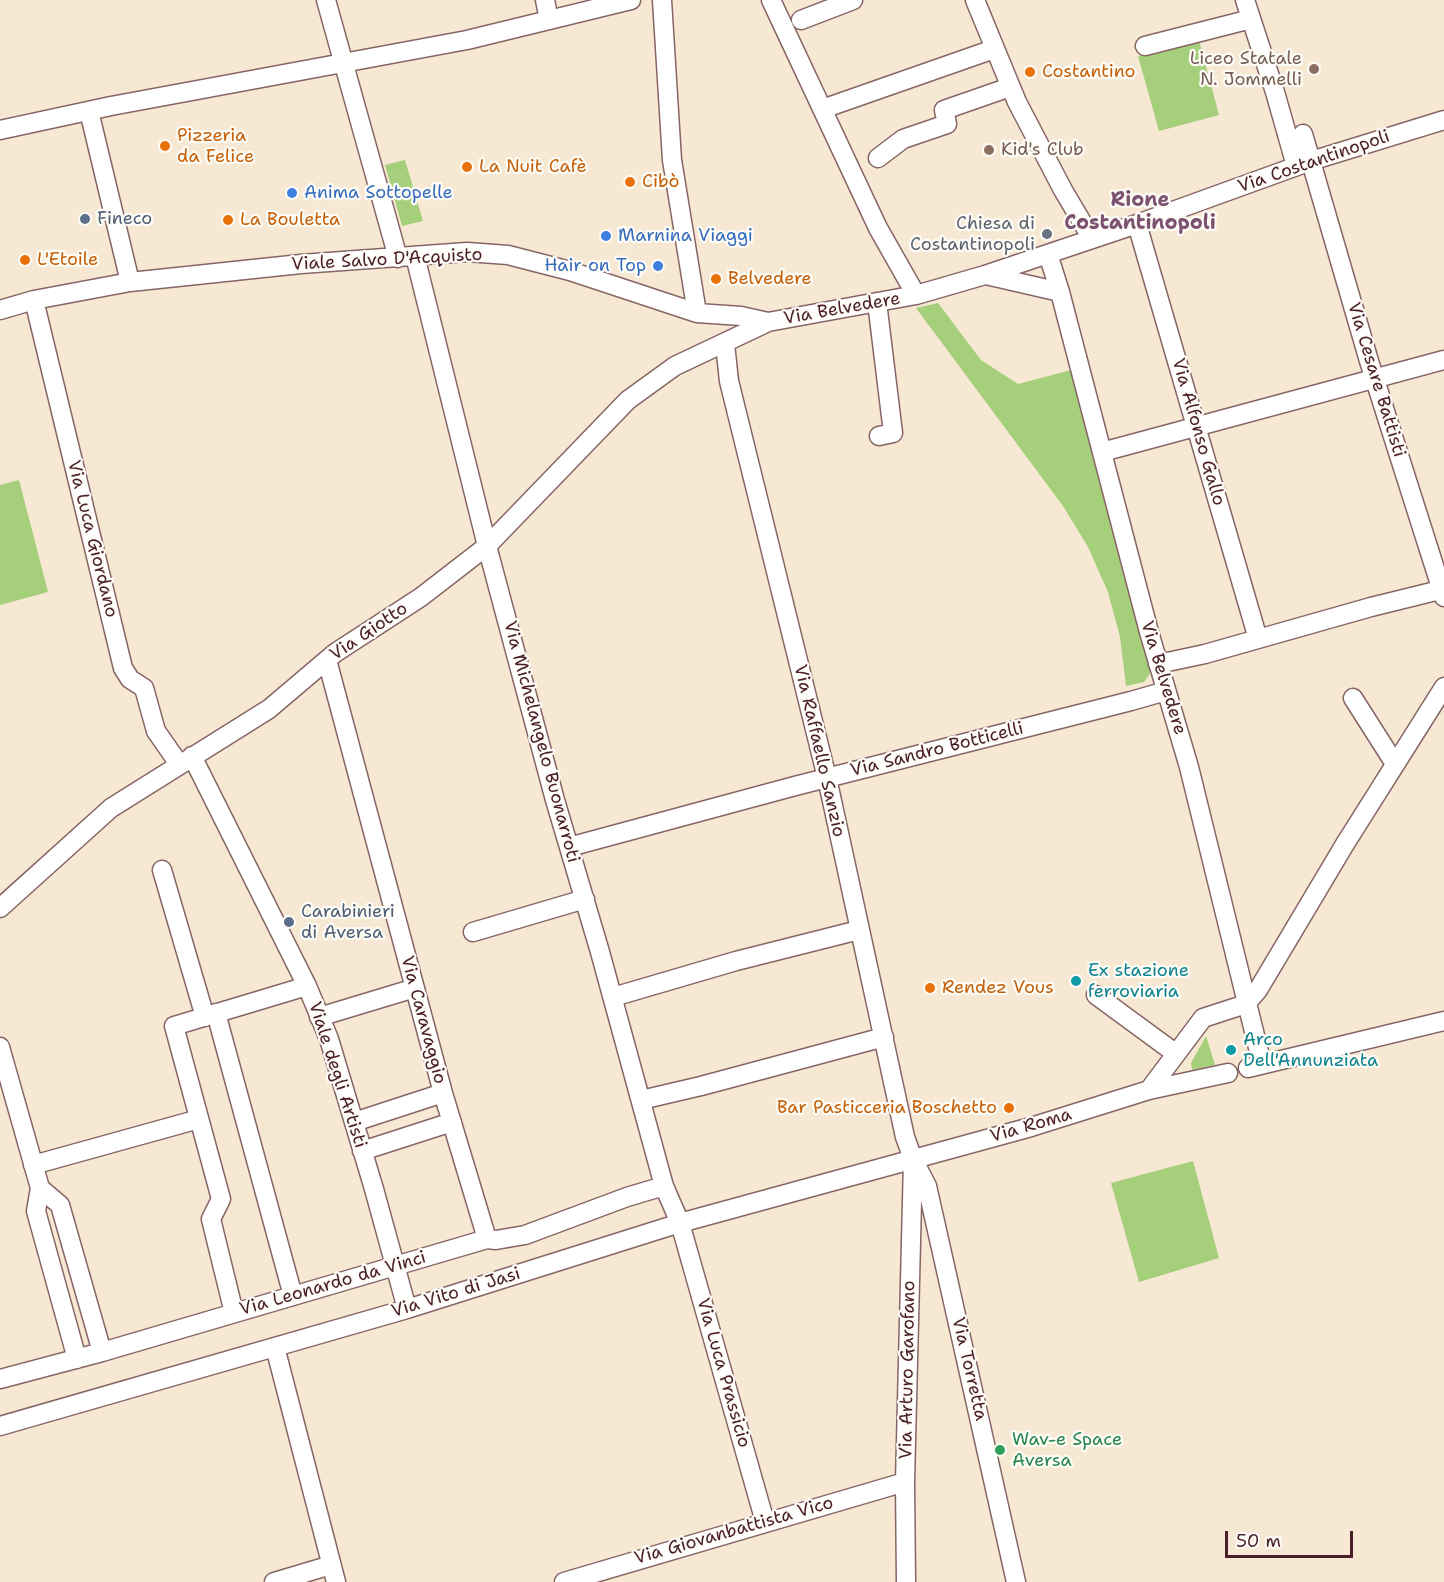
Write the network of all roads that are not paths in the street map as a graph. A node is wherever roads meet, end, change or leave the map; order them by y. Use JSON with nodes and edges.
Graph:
{"nodes":[{"id":1,"x":326,"y":0,"type":"edge"},
{"id":2,"x":545,"y":0,"type":"edge"},
{"id":3,"x":631,"y":0,"type":"edge"},
{"id":4,"x":662,"y":0,"type":"edge"},
{"id":5,"x":771,"y":0,"type":"edge"},
{"id":6,"x":853,"y":0,"type":"edge"},
{"id":7,"x":975,"y":0,"type":"edge"},
{"id":8,"x":1245,"y":0,"type":"edge"},
{"id":9,"x":1251,"y":19,"type":"junction"},
{"id":10,"x":549,"y":20,"type":"junction"},
{"id":11,"x":801,"y":20,"type":"dead end"},
{"id":12,"x":1145,"y":46,"type":"dead end"},
{"id":13,"x":994,"y":49,"type":"junction"},
{"id":14,"x":344,"y":64,"type":"junction"},
{"id":15,"x":1010,"y":87,"type":"junction"},
{"id":16,"x":831,"y":106,"type":"dead end"},
{"id":17,"x":89,"y":111,"type":"junction"},
{"id":18,"x":1444,"y":120,"type":"edge"},
{"id":19,"x":0,"y":130,"type":"edge"},
{"id":20,"x":1303,"y":134,"type":"dead end"},
{"id":21,"x":878,"y":158,"type":"dead end"},
{"id":22,"x":1304,"y":164,"type":"junction"},
{"id":23,"x":1137,"y":224,"type":"junction"},
{"id":24,"x":1092,"y":239,"type":"junction"},
{"id":25,"x":1048,"y":254,"type":"junction"},
{"id":26,"x":406,"y":257,"type":"junction"},
{"id":27,"x":985,"y":275,"type":"junction"},
{"id":28,"x":130,"y":282,"type":"junction"},
{"id":29,"x":1060,"y":292,"type":"junction"},
{"id":30,"x":916,"y":295,"type":"junction"},
{"id":31,"x":34,"y":300,"type":"junction"},
{"id":32,"x":877,"y":302,"type":"junction"},
{"id":33,"x":0,"y":310,"type":"edge"},
{"id":34,"x":697,"y":313,"type":"junction"},
{"id":35,"x":768,"y":322,"type":"junction"},
{"id":36,"x":724,"y":344,"type":"junction"},
{"id":37,"x":1444,"y":360,"type":"edge"},
{"id":38,"x":1375,"y":379,"type":"junction"},
{"id":39,"x":1197,"y":428,"type":"junction"},
{"id":40,"x":879,"y":436,"type":"dead end"},
{"id":41,"x":1102,"y":452,"type":"junction"},
{"id":42,"x":487,"y":546,"type":"junction"},
{"id":43,"x":1443,"y":592,"type":"edge"},
{"id":44,"x":1258,"y":639,"type":"junction"},
{"id":45,"x":327,"y":660,"type":"junction"},
{"id":46,"x":1158,"y":664,"type":"junction"},
{"id":47,"x":1444,"y":687,"type":"edge"},
{"id":48,"x":1166,"y":691,"type":"junction"},
{"id":49,"x":1353,"y":698,"type":"dead end"},
{"id":50,"x":185,"y":760,"type":"junction"},
{"id":51,"x":1395,"y":764,"type":"junction"},
{"id":52,"x":827,"y":777,"type":"junction"},
{"id":53,"x":569,"y":847,"type":"junction"},
{"id":54,"x":162,"y":870,"type":"dead end"},
{"id":55,"x":585,"y":899,"type":"junction"},
{"id":56,"x":0,"y":908,"type":"edge"},
{"id":57,"x":859,"y":930,"type":"junction"},
{"id":58,"x":473,"y":932,"type":"dead end"},
{"id":59,"x":307,"y":986,"type":"junction"},
{"id":60,"x":415,"y":988,"type":"junction"},
{"id":61,"x":1096,"y":995,"type":"dead end"},
{"id":62,"x":613,"y":997,"type":"junction"},
{"id":63,"x":1246,"y":1004,"type":"junction"},
{"id":64,"x":210,"y":1015,"type":"junction"},
{"id":65,"x":319,"y":1017,"type":"junction"},
{"id":66,"x":1444,"y":1021,"type":"edge"},
{"id":67,"x":884,"y":1037,"type":"junction"},
{"id":68,"x":0,"y":1047,"type":"edge"},
{"id":69,"x":1176,"y":1053,"type":"junction"},
{"id":70,"x":1228,"y":1073,"type":"dead end"},
{"id":71,"x":1149,"y":1090,"type":"junction"},
{"id":72,"x":443,"y":1093,"type":"junction"},
{"id":73,"x":640,"y":1100,"type":"junction"},
{"id":74,"x":199,"y":1119,"type":"junction"},
{"id":75,"x":354,"y":1122,"type":"junction"},
{"id":76,"x":452,"y":1122,"type":"junction"},
{"id":77,"x":363,"y":1151,"type":"junction"},
{"id":78,"x":913,"y":1159,"type":"junction"},
{"id":79,"x":33,"y":1165,"type":"junction"},
{"id":80,"x":664,"y":1186,"type":"junction"},
{"id":81,"x":40,"y":1188,"type":"junction"},
{"id":82,"x":680,"y":1223,"type":"junction"},
{"id":83,"x":938,"y":1234,"type":"junction"},
{"id":84,"x":911,"y":1235,"type":"junction"},
{"id":85,"x":487,"y":1239,"type":"junction"},
{"id":86,"x":396,"y":1266,"type":"junction"},
{"id":87,"x":293,"y":1296,"type":"junction"},
{"id":88,"x":407,"y":1308,"type":"junction"},
{"id":89,"x":234,"y":1313,"type":"junction"},
{"id":90,"x":275,"y":1347,"type":"junction"},
{"id":91,"x":102,"y":1352,"type":"junction"},
{"id":92,"x":77,"y":1359,"type":"junction"},
{"id":93,"x":0,"y":1379,"type":"edge"},
{"id":94,"x":0,"y":1426,"type":"edge"},
{"id":95,"x":905,"y":1482,"type":"junction"},
{"id":96,"x":765,"y":1522,"type":"junction"},
{"id":97,"x":334,"y":1574,"type":"edge"},
{"id":98,"x":274,"y":1582,"type":"edge"},
{"id":99,"x":564,"y":1582,"type":"edge"},
{"id":100,"x":906,"y":1582,"type":"edge"},
{"id":101,"x":1016,"y":1582,"type":"edge"}],
"edges":[{"from":1,"to":14,"type":"street","name":"Via Michelangelo Buonarroti"},
{"from":2,"to":10,"type":"street"},
{"from":3,"to":10,"type":"street"},
{"from":4,"to":34,"type":"street"},
{"from":5,"to":30,"type":"street"},
{"from":6,"to":11,"type":"street"},
{"from":7,"to":13,"type":"street"},
{"from":8,"to":9,"type":"street"},
{"from":9,"to":12,"type":"street"},
{"from":9,"to":22,"type":"street"},
{"from":10,"to":14,"type":"street"},
{"from":13,"to":15,"type":"street"},
{"from":13,"to":16,"type":"street"},
{"from":14,"to":17,"type":"street"},
{"from":14,"to":26,"type":"street","name":"Via Michelangelo Buonarroti"},
{"from":15,"to":21,"type":"street"},
{"from":15,"to":24,"type":"street"},
{"from":17,"to":19,"type":"street"},
{"from":17,"to":28,"type":"street"},
{"from":18,"to":22,"type":"street","name":"Via Costantinopoli"},
{"from":20,"to":22,"type":"street"},
{"from":22,"to":23,"type":"street","name":"Via Costantinopoli"},
{"from":22,"to":38,"type":"street","name":"Via Cesare Battisti"},
{"from":23,"to":24,"type":"street","name":"Via Costantinopoli"},
{"from":23,"to":39,"type":"street","name":"Via Alfonso Gallo"},
{"from":24,"to":25,"type":"street","name":"Via Costantinopoli"},
{"from":25,"to":27,"type":"street","name":"Via Belvedere"},
{"from":25,"to":29,"type":"street","name":"Via Belvedere"},
{"from":26,"to":28,"type":"street","name":"Viale Salvo D'Acquisto"},
{"from":26,"to":34,"type":"street","name":"Viale Salvo D'Acquisto"},
{"from":26,"to":42,"type":"street","name":"Via Michelangelo Buonarroti"},
{"from":27,"to":29,"type":"street","name":"Via Belvedere"},
{"from":27,"to":30,"type":"street","name":"Via Belvedere"},
{"from":28,"to":31,"type":"street","name":"Viale Salvo D'Acquisto"},
{"from":29,"to":41,"type":"street","name":"Via Belvedere"},
{"from":30,"to":32,"type":"street","name":"Via Belvedere"},
{"from":31,"to":33,"type":"street","name":"Viale Salvo D'Acquisto"},
{"from":31,"to":50,"type":"street","name":"Via Luca Giordano"},
{"from":32,"to":35,"type":"street","name":"Via Belvedere"},
{"from":32,"to":40,"type":"street"},
{"from":34,"to":35,"type":"street","name":"Viale Salvo D'Acquisto"},
{"from":35,"to":36,"type":"street"},
{"from":36,"to":42,"type":"street","name":"Via Giotto"},
{"from":36,"to":52,"type":"street","name":"Via Raffaello Sanzio"},
{"from":37,"to":38,"type":"street"},
{"from":38,"to":39,"type":"street"},
{"from":38,"to":43,"type":"street","name":"Via Cesare Battisti"},
{"from":39,"to":41,"type":"street"},
{"from":39,"to":44,"type":"street","name":"Via Alfonso Gallo"},
{"from":41,"to":46,"type":"street","name":"Via Belvedere"},
{"from":42,"to":45,"type":"street","name":"Via Giotto"},
{"from":42,"to":53,"type":"street","name":"Via Michelangelo Buonarroti"},
{"from":43,"to":44,"type":"street"},
{"from":44,"to":46,"type":"street"},
{"from":45,"to":50,"type":"street","name":"Via Giotto"},
{"from":45,"to":60,"type":"street","name":"Via Caravaggio"},
{"from":46,"to":48,"type":"street","name":"Via Belvedere"},
{"from":47,"to":51,"type":"street"},
{"from":48,"to":52,"type":"street","name":"Via Sandro Botticelli"},
{"from":48,"to":63,"type":"street","name":"Via Belvedere"},
{"from":49,"to":51,"type":"street"},
{"from":50,"to":56,"type":"street","name":"Via Giotto"},
{"from":50,"to":59,"type":"street","name":"Viale degli Artisti"},
{"from":51,"to":63,"type":"street"},
{"from":52,"to":53,"type":"street","name":"Via Sandro Botticelli"},
{"from":52,"to":57,"type":"street","name":"Via Raffaello Sanzio"},
{"from":53,"to":55,"type":"street","name":"Via Michelangelo Buonarroti"},
{"from":54,"to":64,"type":"street"},
{"from":55,"to":58,"type":"street"},
{"from":55,"to":62,"type":"street","name":"Via Michelangelo Buonarroti"},
{"from":57,"to":62,"type":"street"},
{"from":57,"to":67,"type":"street","name":"Via Raffaello Sanzio"},
{"from":59,"to":64,"type":"street"},
{"from":59,"to":65,"type":"street","name":"Viale degli Artisti"},
{"from":60,"to":65,"type":"street"},
{"from":60,"to":72,"type":"street","name":"Via Caravaggio"},
{"from":61,"to":69,"type":"street"},
{"from":62,"to":73,"type":"street","name":"Via Michelangelo Buonarroti"},
{"from":63,"to":66,"type":"street","name":"Via Belvedere"},
{"from":63,"to":69,"type":"street"},
{"from":64,"to":74,"type":"street"},
{"from":64,"to":87,"type":"street"},
{"from":65,"to":75,"type":"street","name":"Viale degli Artisti"},
{"from":67,"to":73,"type":"street"},
{"from":67,"to":78,"type":"street","name":"Via Raffaello Sanzio"},
{"from":68,"to":79,"type":"street"},
{"from":69,"to":71,"type":"street"},
{"from":70,"to":71,"type":"street","name":"Via Roma"},
{"from":71,"to":78,"type":"street","name":"Via Roma"},
{"from":72,"to":75,"type":"street"},
{"from":72,"to":76,"type":"street","name":"Via Caravaggio"},
{"from":73,"to":80,"type":"street","name":"Via Michelangelo Buonarroti"},
{"from":74,"to":79,"type":"street"},
{"from":74,"to":89,"type":"street"},
{"from":75,"to":77,"type":"street","name":"Viale degli Artisti"},
{"from":76,"to":77,"type":"street"},
{"from":76,"to":85,"type":"street","name":"Via Caravaggio"},
{"from":77,"to":86,"type":"street","name":"Viale degli Artisti"},
{"from":78,"to":82,"type":"street","name":"Via Vito di Jasi"},
{"from":78,"to":83,"type":"street","name":"Via Torretta"},
{"from":78,"to":84,"type":"street","name":"Via Arturo Garofano"},
{"from":79,"to":81,"type":"street"},
{"from":80,"to":82,"type":"street","name":"Via Michelangelo Buonarroti"},
{"from":80,"to":85,"type":"street","name":"Via Leonardo da Vinci"},
{"from":81,"to":91,"type":"street"},
{"from":81,"to":92,"type":"street"},
{"from":82,"to":88,"type":"street","name":"Via Vito di Jasi"},
{"from":82,"to":96,"type":"street","name":"Via Luca Prassicio"},
{"from":83,"to":84,"type":"street"},
{"from":83,"to":101,"type":"street","name":"Via Torretta"},
{"from":84,"to":95,"type":"street","name":"Via Arturo Garofano"},
{"from":85,"to":86,"type":"street","name":"Via Leonardo da Vinci"},
{"from":86,"to":87,"type":"street","name":"Via Leonardo da Vinci"},
{"from":86,"to":88,"type":"street","name":"Viale degli Artisti"},
{"from":87,"to":89,"type":"street","name":"Via Leonardo da Vinci"},
{"from":88,"to":90,"type":"street","name":"Via Vito di Jasi"},
{"from":89,"to":91,"type":"street","name":"Via Leonardo da Vinci"},
{"from":90,"to":94,"type":"street","name":"Via Vito di Jasi"},
{"from":90,"to":97,"type":"street"},
{"from":91,"to":92,"type":"street","name":"Via Leonardo da Vinci"},
{"from":92,"to":93,"type":"street","name":"Via Leonardo da Vinci"},
{"from":95,"to":96,"type":"street","name":"Via Giovanbattista Vico"},
{"from":95,"to":100,"type":"street","name":"Via Arturo Garofano"},
{"from":96,"to":99,"type":"street","name":"Via Giovanbattista Vico"},
{"from":97,"to":98,"type":"street"}]}
